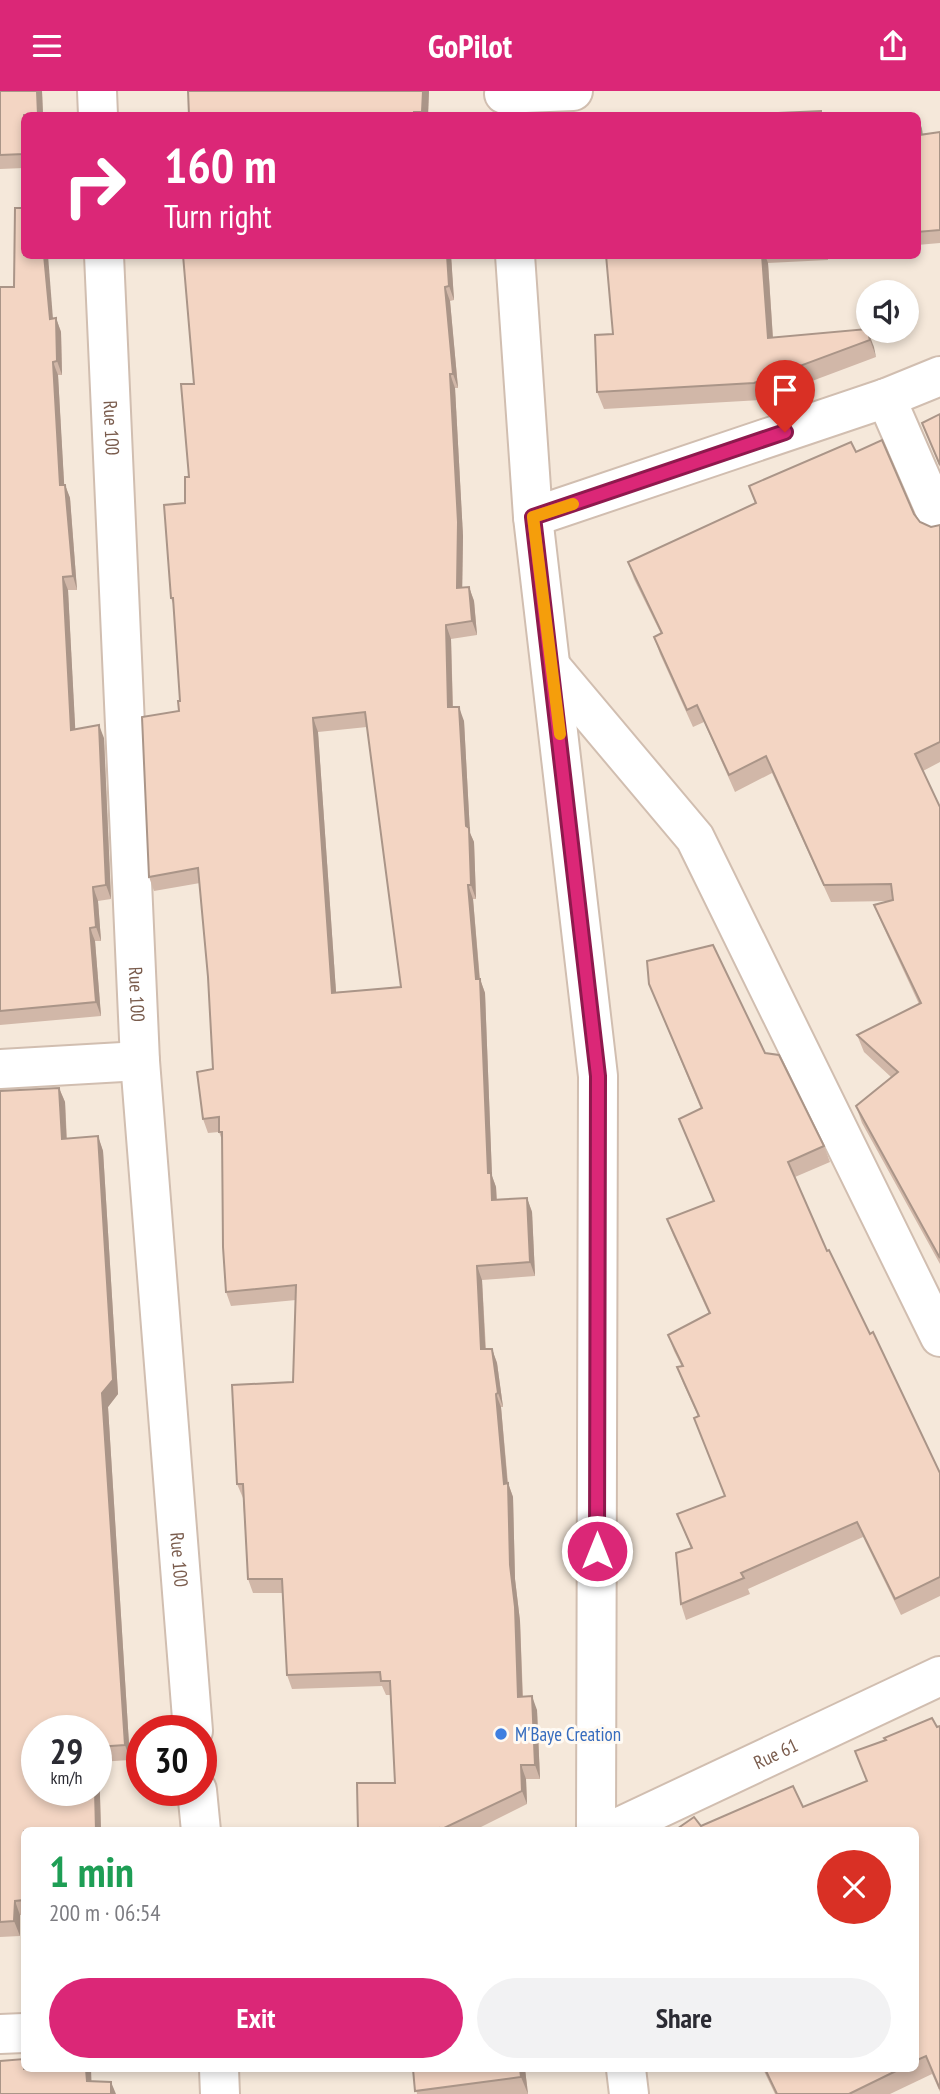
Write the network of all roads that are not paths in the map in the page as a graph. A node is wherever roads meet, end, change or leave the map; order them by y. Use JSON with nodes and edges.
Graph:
{"nodes":[{"id":1,"x":97,"y":91,"type":"edge"},
{"id":2,"x":573,"y":91,"type":"edge"},
{"id":3,"x":505,"y":100,"type":"edge"},
{"id":4,"x":98,"y":112,"type":"edge"},
{"id":5,"x":104,"y":259,"type":"edge"},
{"id":6,"x":515,"y":259,"type":"edge"},
{"id":7,"x":940,"y":376,"type":"edge"},
{"id":8,"x":886,"y":398,"type":"junction"},
{"id":9,"x":533,"y":517,"type":"junction"},
{"id":10,"x":940,"y":522,"type":"edge"},
{"id":11,"x":552,"y":668,"type":"junction"},
{"id":12,"x":140,"y":1061,"type":"junction"},
{"id":13,"x":0,"y":1069,"type":"edge"},
{"id":14,"x":940,"y":1337,"type":"edge"},
{"id":15,"x":940,"y":1676,"type":"edge"},
{"id":16,"x":192,"y":1715,"type":"edge"},
{"id":17,"x":199,"y":1806,"type":"edge"},
{"id":18,"x":201,"y":1827,"type":"edge"},
{"id":19,"x":596,"y":1827,"type":"edge"},
{"id":20,"x":619,"y":1827,"type":"edge"},
{"id":21,"x":21,"y":2033,"type":"edge"},
{"id":22,"x":0,"y":2034,"type":"edge"},
{"id":23,"x":219,"y":2072,"type":"edge"},
{"id":24,"x":626,"y":2072,"type":"edge"},
{"id":25,"x":220,"y":2094,"type":"edge"},
{"id":26,"x":629,"y":2094,"type":"edge"}],
"edges":[{"from":1,"to":4,"type":"street"},
{"from":2,"to":3,"type":"street"},
{"from":5,"to":12,"type":"street","name":"Rue 100"},
{"from":6,"to":9,"type":"street"},
{"from":7,"to":8,"type":"street"},
{"from":8,"to":9,"type":"street"},
{"from":8,"to":10,"type":"street"},
{"from":9,"to":11,"type":"street"},
{"from":11,"to":14,"type":"street"},
{"from":11,"to":19,"type":"street"},
{"from":12,"to":13,"type":"street"},
{"from":12,"to":16,"type":"street","name":"Rue 100"},
{"from":15,"to":20,"type":"street","name":"Rue 61"},
{"from":17,"to":18,"type":"street"},
{"from":21,"to":22,"type":"street"},
{"from":23,"to":25,"type":"street"},
{"from":24,"to":26,"type":"street"}]}
